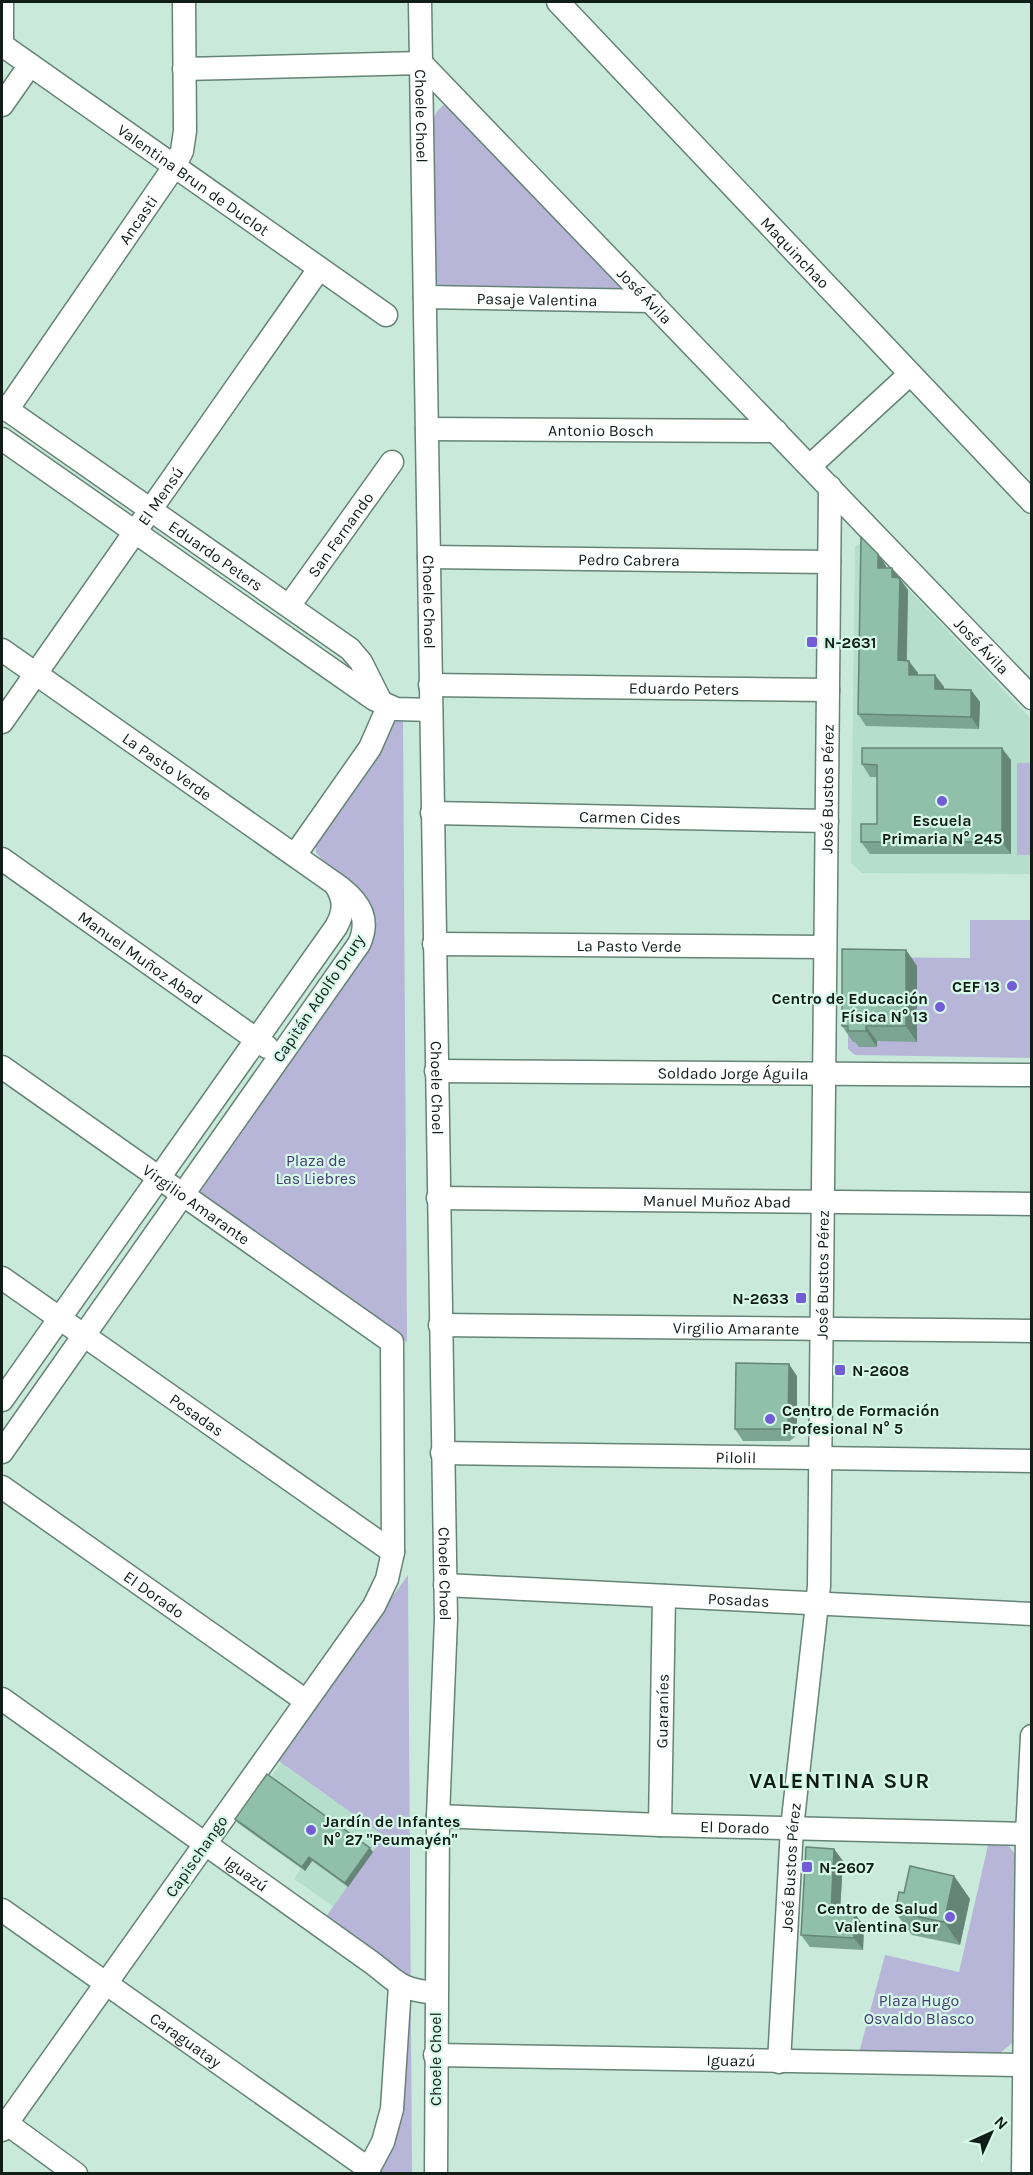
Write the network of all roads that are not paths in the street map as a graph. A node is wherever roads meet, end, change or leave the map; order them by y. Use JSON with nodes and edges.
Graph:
{"nodes":[{"id":1,"x":2,"y":2,"type":"edge"},
{"id":2,"x":184,"y":2,"type":"edge"},
{"id":3,"x":420,"y":2,"type":"edge"},
{"id":4,"x":558,"y":2,"type":"edge"},
{"id":5,"x":2,"y":45,"type":"edge"},
{"id":6,"x":421,"y":63,"type":"junction"},
{"id":7,"x":30,"y":65,"type":"junction"},
{"id":8,"x":184,"y":69,"type":"junction"},
{"id":9,"x":2,"y":105,"type":"edge"},
{"id":10,"x":174,"y":167,"type":"junction"},
{"id":11,"x":320,"y":269,"type":"junction"},
{"id":12,"x":425,"y":297,"type":"junction"},
{"id":13,"x":651,"y":301,"type":"junction"},
{"id":14,"x":386,"y":315,"type":"dead end"},
{"id":15,"x":910,"y":374,"type":"junction"},
{"id":16,"x":4,"y":408,"type":"edge"},
{"id":17,"x":426,"y":429,"type":"junction"},
{"id":18,"x":776,"y":431,"type":"junction"},
{"id":19,"x":2,"y":439,"type":"edge"},
{"id":20,"x":392,"y":462,"type":"dead end"},
{"id":21,"x":810,"y":466,"type":"junction"},
{"id":22,"x":830,"y":487,"type":"junction"},
{"id":23,"x":1032,"y":502,"type":"edge"},
{"id":24,"x":150,"y":510,"type":"junction"},
{"id":25,"x":135,"y":532,"type":"junction"},
{"id":26,"x":429,"y":557,"type":"junction"},
{"id":27,"x":829,"y":562,"type":"junction"},
{"id":28,"x":289,"y":606,"type":"junction"},
{"id":29,"x":2,"y":650,"type":"edge"},
{"id":30,"x":36,"y":674,"type":"junction"},
{"id":31,"x":430,"y":685,"type":"junction"},
{"id":32,"x":828,"y":690,"type":"junction"},
{"id":33,"x":1032,"y":698,"type":"edge"},
{"id":34,"x":385,"y":705,"type":"junction"},
{"id":35,"x":431,"y":710,"type":"junction"},
{"id":36,"x":2,"y":722,"type":"edge"},
{"id":37,"x":432,"y":813,"type":"junction"},
{"id":38,"x":827,"y":821,"type":"junction"},
{"id":39,"x":295,"y":855,"type":"junction"},
{"id":40,"x":2,"y":859,"type":"edge"},
{"id":41,"x":334,"y":883,"type":"junction"},
{"id":42,"x":434,"y":944,"type":"junction"},
{"id":43,"x":825,"y":947,"type":"junction"},
{"id":44,"x":257,"y":1040,"type":"junction"},
{"id":45,"x":280,"y":1056,"type":"junction"},
{"id":46,"x":2,"y":1068,"type":"edge"},
{"id":47,"x":436,"y":1071,"type":"junction"},
{"id":48,"x":824,"y":1074,"type":"junction"},
{"id":49,"x":1032,"y":1075,"type":"edge"},
{"id":50,"x":159,"y":1178,"type":"junction"},
{"id":51,"x":183,"y":1195,"type":"junction"},
{"id":52,"x":438,"y":1198,"type":"junction"},
{"id":53,"x":823,"y":1202,"type":"junction"},
{"id":54,"x":1032,"y":1204,"type":"edge"},
{"id":55,"x":2,"y":1278,"type":"edge"},
{"id":56,"x":59,"y":1318,"type":"junction"},
{"id":57,"x":440,"y":1325,"type":"junction"},
{"id":58,"x":822,"y":1329,"type":"junction"},
{"id":59,"x":1032,"y":1331,"type":"edge"},
{"id":60,"x":84,"y":1335,"type":"junction"},
{"id":61,"x":2,"y":1400,"type":"edge"},
{"id":62,"x":2,"y":1452,"type":"edge"},
{"id":63,"x":442,"y":1453,"type":"junction"},
{"id":64,"x":820,"y":1458,"type":"junction"},
{"id":65,"x":1032,"y":1461,"type":"edge"},
{"id":66,"x":2,"y":1487,"type":"edge"},
{"id":67,"x":393,"y":1552,"type":"junction"},
{"id":68,"x":445,"y":1585,"type":"junction"},
{"id":69,"x":664,"y":1596,"type":"junction"},
{"id":70,"x":818,"y":1603,"type":"junction"},
{"id":71,"x":1032,"y":1614,"type":"edge"},
{"id":72,"x":2,"y":1700,"type":"edge"},
{"id":73,"x":306,"y":1701,"type":"junction"},
{"id":74,"x":1032,"y":1736,"type":"edge"},
{"id":75,"x":438,"y":1816,"type":"junction"},
{"id":76,"x":660,"y":1825,"type":"junction"},
{"id":77,"x":792,"y":1828,"type":"junction"},
{"id":78,"x":1029,"y":1834,"type":"edge"},
{"id":79,"x":205,"y":1843,"type":"junction"},
{"id":80,"x":2,"y":1910,"type":"edge"},
{"id":81,"x":106,"y":1983,"type":"junction"},
{"id":82,"x":400,"y":1986,"type":"junction"},
{"id":83,"x":435,"y":1993,"type":"junction"},
{"id":84,"x":435,"y":2055,"type":"junction"},
{"id":85,"x":779,"y":2061,"type":"junction"},
{"id":86,"x":1024,"y":2065,"type":"junction"},
{"id":87,"x":3,"y":2125,"type":"edge"},
{"id":88,"x":368,"y":2171,"type":"edge"},
{"id":89,"x":76,"y":2174,"type":"edge"},
{"id":90,"x":436,"y":2174,"type":"edge"},
{"id":91,"x":1023,"y":2174,"type":"edge"}],
"edges":[{"from":1,"to":5,"type":"street"},
{"from":2,"to":8,"type":"street","name":"Ancasti"},
{"from":3,"to":6,"type":"street","name":"Choele Choel"},
{"from":4,"to":15,"type":"street","name":"Maquinchao"},
{"from":5,"to":7,"type":"street","name":"Valentina Brun de Duclot"},
{"from":6,"to":8,"type":"street"},
{"from":6,"to":12,"type":"street","name":"Choele Choel"},
{"from":6,"to":13,"type":"street","name":"José Ávila"},
{"from":7,"to":9,"type":"street"},
{"from":7,"to":10,"type":"street","name":"Valentina Brun de Duclot"},
{"from":8,"to":10,"type":"street","name":"Ancasti"},
{"from":10,"to":11,"type":"street","name":"Valentina Brun de Duclot"},
{"from":10,"to":16,"type":"street","name":"Ancasti"},
{"from":11,"to":14,"type":"street","name":"Valentina Brun de Duclot"},
{"from":11,"to":24,"type":"street","name":"El Mensú"},
{"from":12,"to":13,"type":"street","name":"Pasaje Valentina"},
{"from":12,"to":17,"type":"street","name":"Choele Choel"},
{"from":13,"to":18,"type":"street","name":"José Ávila"},
{"from":15,"to":21,"type":"street"},
{"from":15,"to":23,"type":"street","name":"Maquinchao"},
{"from":16,"to":24,"type":"street","name":"Eduardo Peters"},
{"from":17,"to":18,"type":"street","name":"Antonio Bosch"},
{"from":17,"to":26,"type":"street","name":"Choele Choel"},
{"from":18,"to":21,"type":"street","name":"José Ávila"},
{"from":19,"to":25,"type":"street","name":"Eduardo Peters"},
{"from":20,"to":28,"type":"street","name":"San Fernando"},
{"from":21,"to":22,"type":"street","name":"José Ávila"},
{"from":22,"to":27,"type":"street","name":"José Bustos Pérez"},
{"from":22,"to":33,"type":"street","name":"José Ávila"},
{"from":24,"to":25,"type":"street","name":"El Mensú"},
{"from":24,"to":28,"type":"street","name":"Eduardo Peters"},
{"from":25,"to":30,"type":"street","name":"El Mensú"},
{"from":25,"to":34,"type":"street","name":"Eduardo Peters"},
{"from":26,"to":27,"type":"street","name":"Pedro Cabrera"},
{"from":26,"to":31,"type":"street","name":"Choele Choel"},
{"from":27,"to":32,"type":"street","name":"José Bustos Pérez"},
{"from":28,"to":34,"type":"street","name":"Eduardo Peters"},
{"from":29,"to":30,"type":"street","name":"La Pasto Verde"},
{"from":30,"to":36,"type":"street","name":"El Mensú"},
{"from":30,"to":39,"type":"street","name":"La Pasto Verde"},
{"from":31,"to":32,"type":"street","name":"Eduardo Peters"},
{"from":31,"to":35,"type":"street","name":"Choele Choel"},
{"from":32,"to":38,"type":"street","name":"José Bustos Pérez"},
{"from":34,"to":35,"type":"street","name":"Eduardo Peters"},
{"from":34,"to":39,"type":"street"},
{"from":35,"to":37,"type":"street","name":"Choele Choel"},
{"from":37,"to":38,"type":"street","name":"Carmen Cides"},
{"from":37,"to":42,"type":"street","name":"Choele Choel"},
{"from":38,"to":43,"type":"street","name":"José Bustos Pérez"},
{"from":39,"to":41,"type":"street","name":"La Pasto Verde"},
{"from":40,"to":44,"type":"street","name":"Manuel Muñoz Abad"},
{"from":41,"to":44,"type":"street","name":"Capitán Adolfo Drury"},
{"from":41,"to":45,"type":"street","name":"Capitán Adolfo Drury"},
{"from":42,"to":43,"type":"street","name":"La Pasto Verde"},
{"from":42,"to":47,"type":"street","name":"Choele Choel"},
{"from":43,"to":48,"type":"street","name":"José Bustos Pérez"},
{"from":44,"to":45,"type":"street","name":"Manuel Muñoz Abad"},
{"from":44,"to":50,"type":"street","name":"Capitán Adolfo Drury"},
{"from":45,"to":51,"type":"street","name":"Capitán Adolfo Drury"},
{"from":46,"to":50,"type":"street","name":"Virgilio Amarante"},
{"from":47,"to":48,"type":"street","name":"Soldado Jorge Águila"},
{"from":47,"to":52,"type":"street","name":"Choele Choel"},
{"from":48,"to":49,"type":"street","name":"Soldado Jorge Águila"},
{"from":48,"to":53,"type":"street","name":"José Bustos Pérez"},
{"from":50,"to":51,"type":"street","name":"Virgilio Amarante"},
{"from":50,"to":56,"type":"street","name":"Capitán Adolfo Drury"},
{"from":51,"to":60,"type":"street","name":"Capitán Adolfo Drury"},
{"from":51,"to":67,"type":"street","name":"Virgilio Amarante"},
{"from":52,"to":53,"type":"street","name":"Manuel Muñoz Abad"},
{"from":52,"to":57,"type":"street","name":"Choele Choel"},
{"from":53,"to":54,"type":"street","name":"Manuel Muñoz Abad"},
{"from":53,"to":58,"type":"street","name":"José Bustos Pérez"},
{"from":55,"to":56,"type":"street","name":"Posadas"},
{"from":56,"to":60,"type":"street","name":"Posadas"},
{"from":56,"to":61,"type":"street","name":"Capitán Adolfo Drury"},
{"from":57,"to":58,"type":"street","name":"Virgilio Amarante"},
{"from":57,"to":63,"type":"street","name":"Choele Choel"},
{"from":58,"to":59,"type":"street","name":"Virgilio Amarante"},
{"from":58,"to":64,"type":"street","name":"José Bustos Pérez"},
{"from":60,"to":62,"type":"street","name":"Capitán Adolfo Drury"},
{"from":60,"to":67,"type":"street","name":"Posadas"},
{"from":63,"to":64,"type":"street","name":"Pilolil"},
{"from":63,"to":68,"type":"street","name":"Choele Choel"},
{"from":64,"to":65,"type":"street","name":"Pilolil"},
{"from":64,"to":70,"type":"street","name":"José Bustos Pérez"},
{"from":66,"to":73,"type":"street","name":"El Dorado"},
{"from":67,"to":73,"type":"street","name":"Capischango"},
{"from":68,"to":69,"type":"street","name":"Posadas"},
{"from":68,"to":75,"type":"street","name":"Choele Choel"},
{"from":69,"to":70,"type":"street","name":"Posadas"},
{"from":69,"to":76,"type":"street","name":"Guaraníes"},
{"from":70,"to":71,"type":"street","name":"Posadas"},
{"from":70,"to":77,"type":"street","name":"José Bustos Pérez"},
{"from":72,"to":79,"type":"street","name":"Iguazú"},
{"from":73,"to":79,"type":"street","name":"Capischango"},
{"from":74,"to":78,"type":"street"},
{"from":75,"to":76,"type":"street","name":"El Dorado"},
{"from":75,"to":83,"type":"street","name":"Choele Choel"},
{"from":76,"to":77,"type":"street","name":"El Dorado"},
{"from":77,"to":78,"type":"street","name":"El Dorado"},
{"from":77,"to":85,"type":"street","name":"José Bustos Pérez"},
{"from":78,"to":86,"type":"street"},
{"from":79,"to":81,"type":"street","name":"Capischango"},
{"from":79,"to":82,"type":"street","name":"Iguazú"},
{"from":80,"to":81,"type":"street","name":"Caraguatay"},
{"from":81,"to":87,"type":"street","name":"Capischango"},
{"from":81,"to":88,"type":"street","name":"Caraguatay"},
{"from":82,"to":83,"type":"street","name":"Iguazú"},
{"from":82,"to":88,"type":"street"},
{"from":83,"to":84,"type":"street","name":"Choele Choel"},
{"from":84,"to":85,"type":"street","name":"Iguazú"},
{"from":84,"to":90,"type":"street","name":"Choele Choel"},
{"from":85,"to":86,"type":"street","name":"Iguazú"},
{"from":86,"to":91,"type":"street"},
{"from":87,"to":89,"type":"street"}]}
